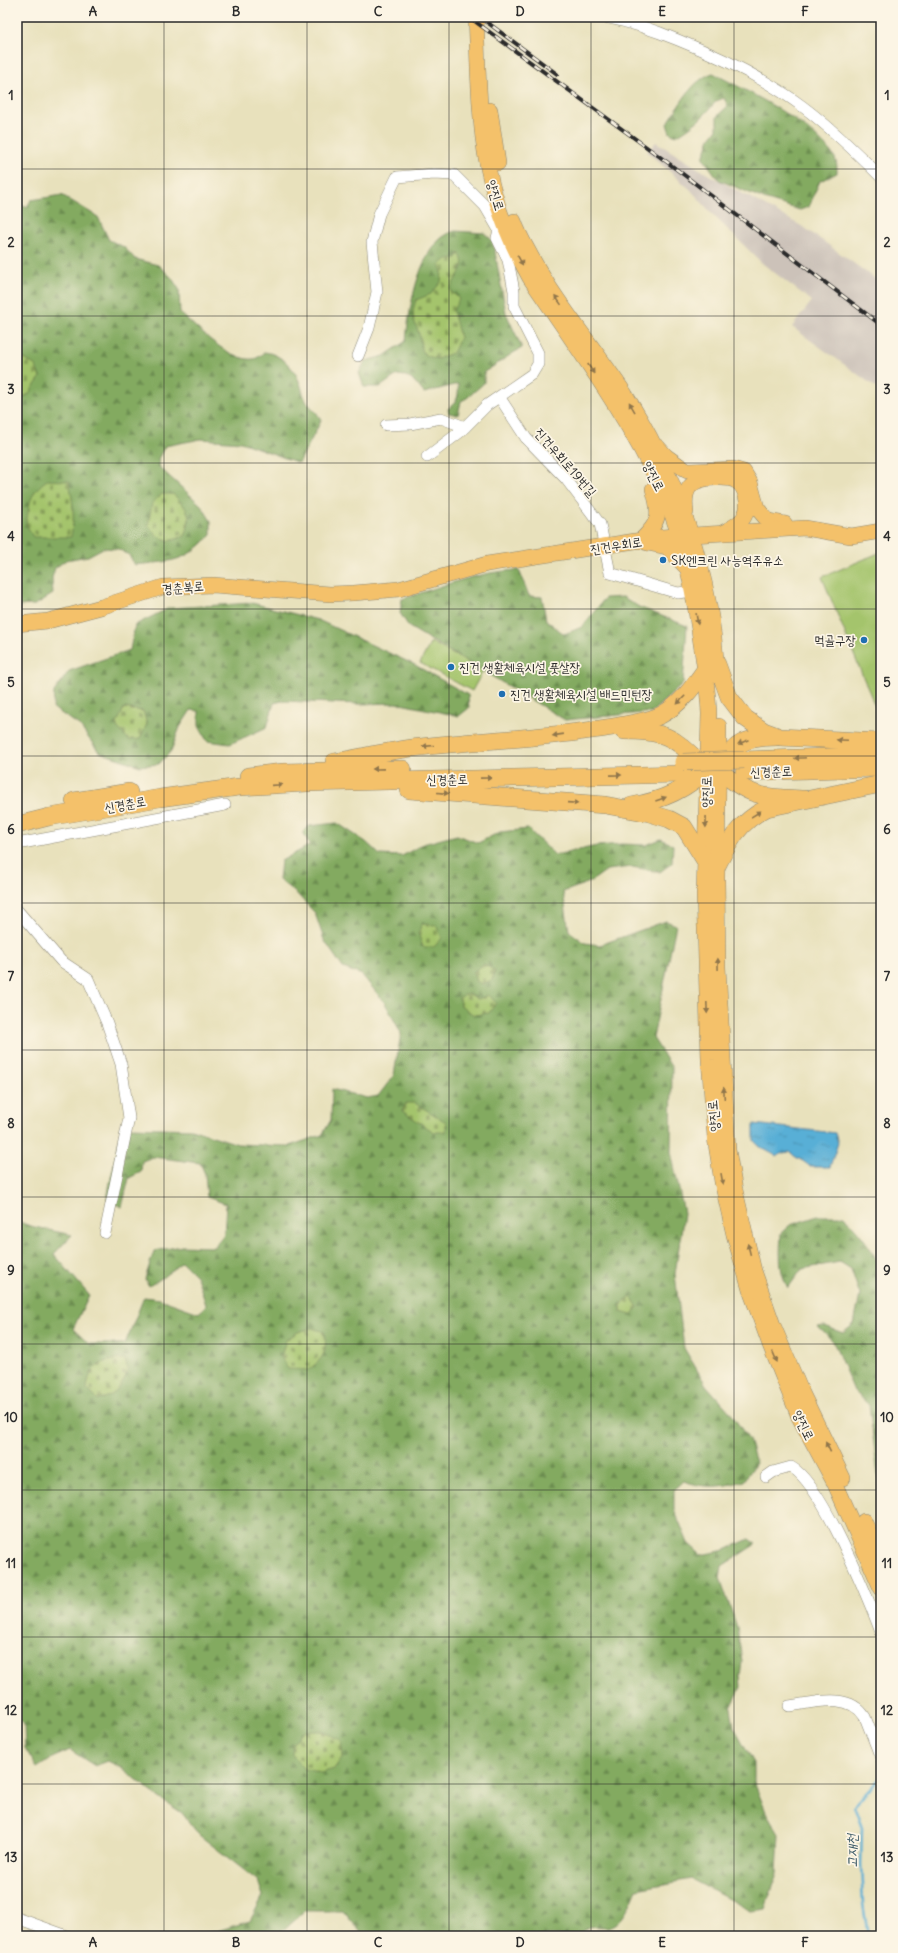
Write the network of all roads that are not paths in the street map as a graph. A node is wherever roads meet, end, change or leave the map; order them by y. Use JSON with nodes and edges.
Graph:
{"nodes":[{"id":1,"x":476,"y":17,"type":"edge"},
{"id":2,"x":485,"y":17,"type":"edge"},
{"id":3,"x":606,"y":17,"type":"edge"},
{"id":4,"x":881,"y":177,"type":"edge"},
{"id":5,"x":491,"y":204,"type":"junction"},
{"id":6,"x":358,"y":356,"type":"dead end"},
{"id":7,"x":500,"y":398,"type":"junction"},
{"id":8,"x":386,"y":425,"type":"dead end"},
{"id":9,"x":465,"y":427,"type":"junction"},
{"id":10,"x":652,"y":440,"type":"junction"},
{"id":11,"x":427,"y":457,"type":"dead end"},
{"id":12,"x":647,"y":461,"type":"junction"},
{"id":13,"x":686,"y":516,"type":"junction"},
{"id":14,"x":805,"y":528,"type":"junction"},
{"id":15,"x":749,"y":530,"type":"junction"},
{"id":16,"x":881,"y":531,"type":"edge"},
{"id":17,"x":723,"y":532,"type":"junction"},
{"id":18,"x":685,"y":535,"type":"junction"},
{"id":19,"x":640,"y":541,"type":"junction"},
{"id":20,"x":604,"y":547,"type":"junction"},
{"id":21,"x":698,"y":556,"type":"junction"},
{"id":22,"x":687,"y":567,"type":"junction"},
{"id":23,"x":693,"y":591,"type":"junction"},
{"id":24,"x":354,"y":593,"type":"joint"},
{"id":25,"x":17,"y":624,"type":"edge"},
{"id":26,"x":711,"y":667,"type":"junction"},
{"id":27,"x":577,"y":732,"type":"junction"},
{"id":28,"x":780,"y":737,"type":"junction"},
{"id":29,"x":881,"y":742,"type":"edge"},
{"id":30,"x":881,"y":755,"type":"edge"},
{"id":31,"x":744,"y":766,"type":"junction"},
{"id":32,"x":683,"y":768,"type":"junction"},
{"id":33,"x":881,"y":768,"type":"edge"},
{"id":34,"x":712,"y":769,"type":"junction"},
{"id":35,"x":283,"y":772,"type":"junction"},
{"id":36,"x":307,"y":783,"type":"junction"},
{"id":37,"x":881,"y":784,"type":"edge"},
{"id":38,"x":804,"y":799,"type":"junction"},
{"id":39,"x":225,"y":805,"type":"dead end"},
{"id":40,"x":623,"y":807,"type":"junction"},
{"id":41,"x":17,"y":813,"type":"edge"},
{"id":42,"x":17,"y":825,"type":"edge"},
{"id":43,"x":17,"y":844,"type":"edge"},
{"id":44,"x":711,"y":863,"type":"junction"},
{"id":45,"x":17,"y":910,"type":"edge"},
{"id":46,"x":105,"y":1233,"type":"dead end"},
{"id":47,"x":766,"y":1477,"type":"dead end"},
{"id":48,"x":881,"y":1558,"type":"edge"},
{"id":49,"x":881,"y":1588,"type":"edge"},
{"id":50,"x":881,"y":1632,"type":"edge"},
{"id":51,"x":789,"y":1706,"type":"dead end"},
{"id":52,"x":881,"y":1758,"type":"edge"},
{"id":53,"x":17,"y":1918,"type":"edge"},
{"id":54,"x":67,"y":1936,"type":"edge"}],
"edges":[{"from":1,"to":5,"type":"main road","name":"양진로"},
{"from":10,"to":2,"type":"main road","name":"양진로","one_way":true},
{"from":3,"to":4,"type":"street"},
{"from":5,"to":6,"type":"street"},
{"from":5,"to":7,"type":"street"},
{"from":5,"to":12,"type":"main road","name":"양진로","one_way":true},
{"from":7,"to":9,"type":"street"},
{"from":7,"to":20,"type":"street","name":"진건우회로19번길"},
{"from":8,"to":9,"type":"street"},
{"from":9,"to":11,"type":"street"},
{"from":10,"to":13,"type":"main road","name":"양진로"},
{"from":10,"to":14,"type":"main road"},
{"from":12,"to":18,"type":"main road","name":"양진로"},
{"from":12,"to":19,"type":"main road"},
{"from":13,"to":17,"type":"main road"},
{"from":13,"to":18,"type":"main road","name":"양진로"},
{"from":14,"to":15,"type":"main road","name":"진건우회로"},
{"from":14,"to":16,"type":"main road","name":"진건우회로"},
{"from":15,"to":17,"type":"main road","name":"진건우회로"},
{"from":15,"to":21,"type":"main road"},
{"from":17,"to":18,"type":"main road","name":"진건우회로"},
{"from":18,"to":19,"type":"main road","name":"진건우회로"},
{"from":18,"to":21,"type":"main road","name":"양진로"},
{"from":18,"to":22,"type":"main road","name":"양진로"},
{"from":19,"to":20,"type":"main road","name":"진건우회로"},
{"from":19,"to":22,"type":"main road"},
{"from":20,"to":23,"type":"street","name":"진건우회로19번길"},
{"from":20,"to":24,"type":"main road","name":"진건우회로"},
{"from":21,"to":26,"type":"main road","name":"양진로"},
{"from":22,"to":23,"type":"main road","name":"양진로"},
{"from":23,"to":26,"type":"main road","name":"양진로","one_way":true},
{"from":24,"to":25,"type":"main road","name":"경춘북로"},
{"from":26,"to":27,"type":"highway","one_way":true},
{"from":26,"to":28,"type":"highway"},
{"from":26,"to":34,"type":"main road","name":"양진로"},
{"from":27,"to":34,"type":"highway"},
{"from":27,"to":35,"type":"highway","one_way":true},
{"from":29,"to":28,"type":"highway","one_way":true},
{"from":28,"to":34,"type":"highway","one_way":true},
{"from":30,"to":31,"type":"highway","name":"신경춘로","one_way":true},
{"from":31,"to":32,"type":"highway","name":"신경춘로","bridge":true},
{"from":31,"to":33,"type":"highway","name":"신경춘로"},
{"from":32,"to":35,"type":"highway","name":"신경춘로","one_way":true},
{"from":36,"to":32,"type":"highway","name":"신경춘로","one_way":true},
{"from":34,"to":38,"type":"highway"},
{"from":40,"to":34,"type":"highway","one_way":true},
{"from":34,"to":44,"type":"main road","name":"양진로"},
{"from":35,"to":41,"type":"highway","name":"신경춘로"},
{"from":36,"to":40,"type":"highway","one_way":true},
{"from":42,"to":36,"type":"highway","name":"신경춘로","one_way":true},
{"from":37,"to":38,"type":"highway"},
{"from":44,"to":38,"type":"highway","one_way":true},
{"from":39,"to":43,"type":"street"},
{"from":40,"to":44,"type":"highway"},
{"from":48,"to":44,"type":"main road","name":"양진로","one_way":true},
{"from":44,"to":49,"type":"main road","name":"양진로","one_way":true},
{"from":45,"to":46,"type":"street"},
{"from":47,"to":50,"type":"street"},
{"from":51,"to":52,"type":"street"},
{"from":53,"to":54,"type":"street"}]}
